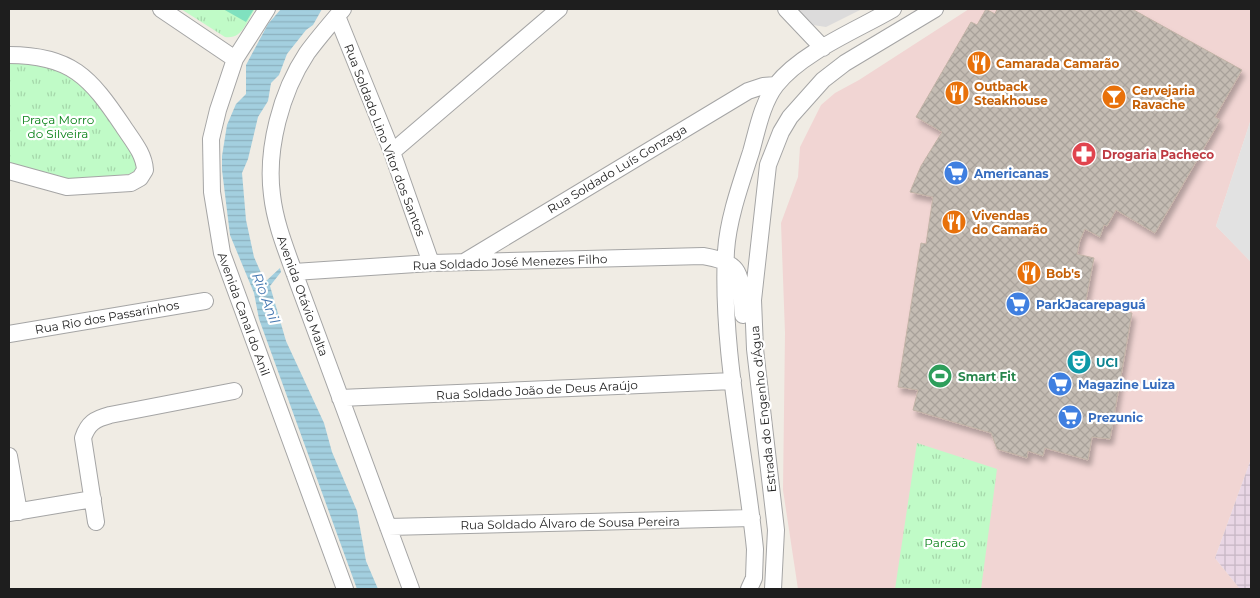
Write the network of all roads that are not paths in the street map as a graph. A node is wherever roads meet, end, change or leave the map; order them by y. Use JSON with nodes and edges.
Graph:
{"nodes":[{"id":1,"x":160,"y":9,"type":"edge"},
{"id":2,"x":267,"y":9,"type":"edge"},
{"id":3,"x":559,"y":9,"type":"edge"},
{"id":4,"x":786,"y":9,"type":"edge"},
{"id":5,"x":893,"y":9,"type":"edge"},
{"id":6,"x":935,"y":9,"type":"edge"},
{"id":7,"x":340,"y":13,"type":"edge"},
{"id":8,"x":823,"y":48,"type":"junction"},
{"id":9,"x":9,"y":55,"type":"edge"},
{"id":10,"x":235,"y":59,"type":"junction"},
{"id":11,"x":776,"y":86,"type":"junction"},
{"id":12,"x":392,"y":152,"type":"junction"},
{"id":13,"x":9,"y":172,"type":"edge"},
{"id":14,"x":726,"y":262,"type":"junction"},
{"id":15,"x":463,"y":263,"type":"junction"},
{"id":16,"x":431,"y":264,"type":"junction"},
{"id":17,"x":294,"y":272,"type":"junction"},
{"id":18,"x":205,"y":301,"type":"dead end"},
{"id":19,"x":9,"y":334,"type":"edge"},
{"id":20,"x":733,"y":381,"type":"junction"},
{"id":21,"x":234,"y":391,"type":"dead end"},
{"id":22,"x":340,"y":398,"type":"junction"},
{"id":23,"x":761,"y":405,"type":"junction"},
{"id":24,"x":9,"y":456,"type":"edge"},
{"id":25,"x":92,"y":499,"type":"junction"},
{"id":26,"x":14,"y":513,"type":"edge"},
{"id":27,"x":752,"y":518,"type":"junction"},
{"id":28,"x":96,"y":522,"type":"dead end"},
{"id":29,"x":388,"y":526,"type":"junction"},
{"id":30,"x":345,"y":589,"type":"edge"},
{"id":31,"x":411,"y":589,"type":"edge"},
{"id":32,"x":749,"y":589,"type":"edge"},
{"id":33,"x":773,"y":589,"type":"edge"}],
"edges":[{"from":1,"to":10,"type":"street"},
{"from":2,"to":10,"type":"street","name":"Avenida Canal do Anil"},
{"from":3,"to":12,"type":"street"},
{"from":4,"to":8,"type":"street"},
{"from":5,"to":8,"type":"street","name":"Estrada do Engenho d'Água"},
{"from":6,"to":23,"type":"street","name":"Estrada do Engenho d'Água"},
{"from":7,"to":12,"type":"street","name":"Rua Soldado Lino Vitor dos Santos"},
{"from":7,"to":17,"type":"street","name":"Avenida Otávio Malta"},
{"from":8,"to":11,"type":"street","name":"Estrada do Engenho d'Água"},
{"from":9,"to":13,"type":"street"},
{"from":10,"to":30,"type":"street","name":"Avenida Canal do Anil"},
{"from":11,"to":14,"type":"street","name":"Estrada do Engenho d'Água"},
{"from":11,"to":15,"type":"street","name":"Rua Soldado Luís Gonzaga"},
{"from":12,"to":16,"type":"street","name":"Rua Soldado Lino Vitor dos Santos"},
{"from":14,"to":15,"type":"street","name":"Rua Soldado José Menezes Filho"},
{"from":14,"to":20,"type":"street","name":"Estrada do Engenho d'Água"},
{"from":14,"to":23,"type":"street"},
{"from":15,"to":16,"type":"street","name":"Rua Soldado José Menezes Filho"},
{"from":16,"to":17,"type":"street","name":"Rua Soldado José Menezes Filho"},
{"from":17,"to":22,"type":"street","name":"Avenida Otávio Malta"},
{"from":18,"to":19,"type":"street","name":"Rua Rio dos Passarinhos"},
{"from":20,"to":22,"type":"street","name":"Rua Soldado João de Deus Araújo"},
{"from":20,"to":27,"type":"street","name":"Estrada do Engenho d'Água"},
{"from":21,"to":25,"type":"street"},
{"from":22,"to":29,"type":"street","name":"Avenida Otávio Malta"},
{"from":23,"to":33,"type":"street","name":"Estrada do Engenho d'Água"},
{"from":24,"to":26,"type":"street"},
{"from":25,"to":26,"type":"street"},
{"from":25,"to":28,"type":"street"},
{"from":27,"to":29,"type":"street","name":"Rua Soldado Álvaro de Sousa Pereira"},
{"from":27,"to":32,"type":"street","name":"Estrada do Engenho d'Água"},
{"from":29,"to":31,"type":"street","name":"Avenida Otávio Malta"}]}
